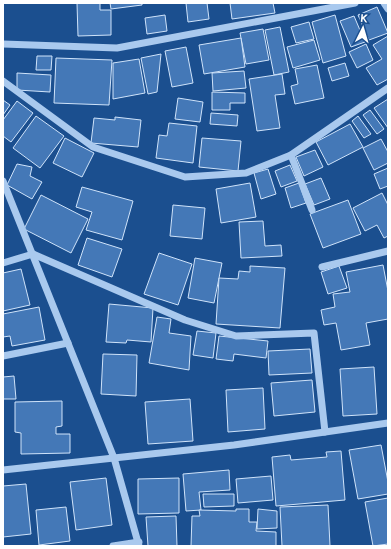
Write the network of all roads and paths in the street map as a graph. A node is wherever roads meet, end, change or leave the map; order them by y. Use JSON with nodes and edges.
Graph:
{"nodes":[{"id":1,"x":354,"y":3,"type":"edge"},
{"id":2,"x":384,"y":3,"type":"edge"},
{"id":3,"x":388,"y":9,"type":"edge"},
{"id":4,"x":3,"y":44,"type":"edge"},
{"id":5,"x":3,"y":81,"type":"edge"},
{"id":6,"x":388,"y":88,"type":"edge"},
{"id":7,"x":291,"y":155,"type":"junction"},
{"id":8,"x":3,"y":181,"type":"edge"},
{"id":9,"x":312,"y":210,"type":"dead end"},
{"id":10,"x":388,"y":251,"type":"edge"},
{"id":11,"x":33,"y":254,"type":"junction"},
{"id":12,"x":3,"y":263,"type":"edge"},
{"id":13,"x":322,"y":267,"type":"dead end"},
{"id":14,"x":68,"y":343,"type":"junction"},
{"id":15,"x":3,"y":356,"type":"edge"},
{"id":16,"x":388,"y":422,"type":"edge"},
{"id":17,"x":325,"y":432,"type":"junction"},
{"id":18,"x":114,"y":458,"type":"junction"},
{"id":19,"x":3,"y":470,"type":"edge"},
{"id":20,"x":139,"y":544,"type":"edge"},
{"id":21,"x":114,"y":546,"type":"edge"}],
"edges":[{"from":1,"to":4,"type":"street"},
{"from":2,"to":3,"type":"street"},
{"from":5,"to":7,"type":"street"},
{"from":6,"to":7,"type":"street"},
{"from":7,"to":9,"type":"street"},
{"from":8,"to":11,"type":"street"},
{"from":10,"to":13,"type":"street"},
{"from":11,"to":12,"type":"street"},
{"from":11,"to":14,"type":"street"},
{"from":11,"to":17,"type":"street"},
{"from":14,"to":15,"type":"street"},
{"from":14,"to":18,"type":"street"},
{"from":16,"to":17,"type":"street"},
{"from":17,"to":18,"type":"street"},
{"from":18,"to":19,"type":"street"},
{"from":18,"to":20,"type":"street"},
{"from":20,"to":21,"type":"street"}]}
